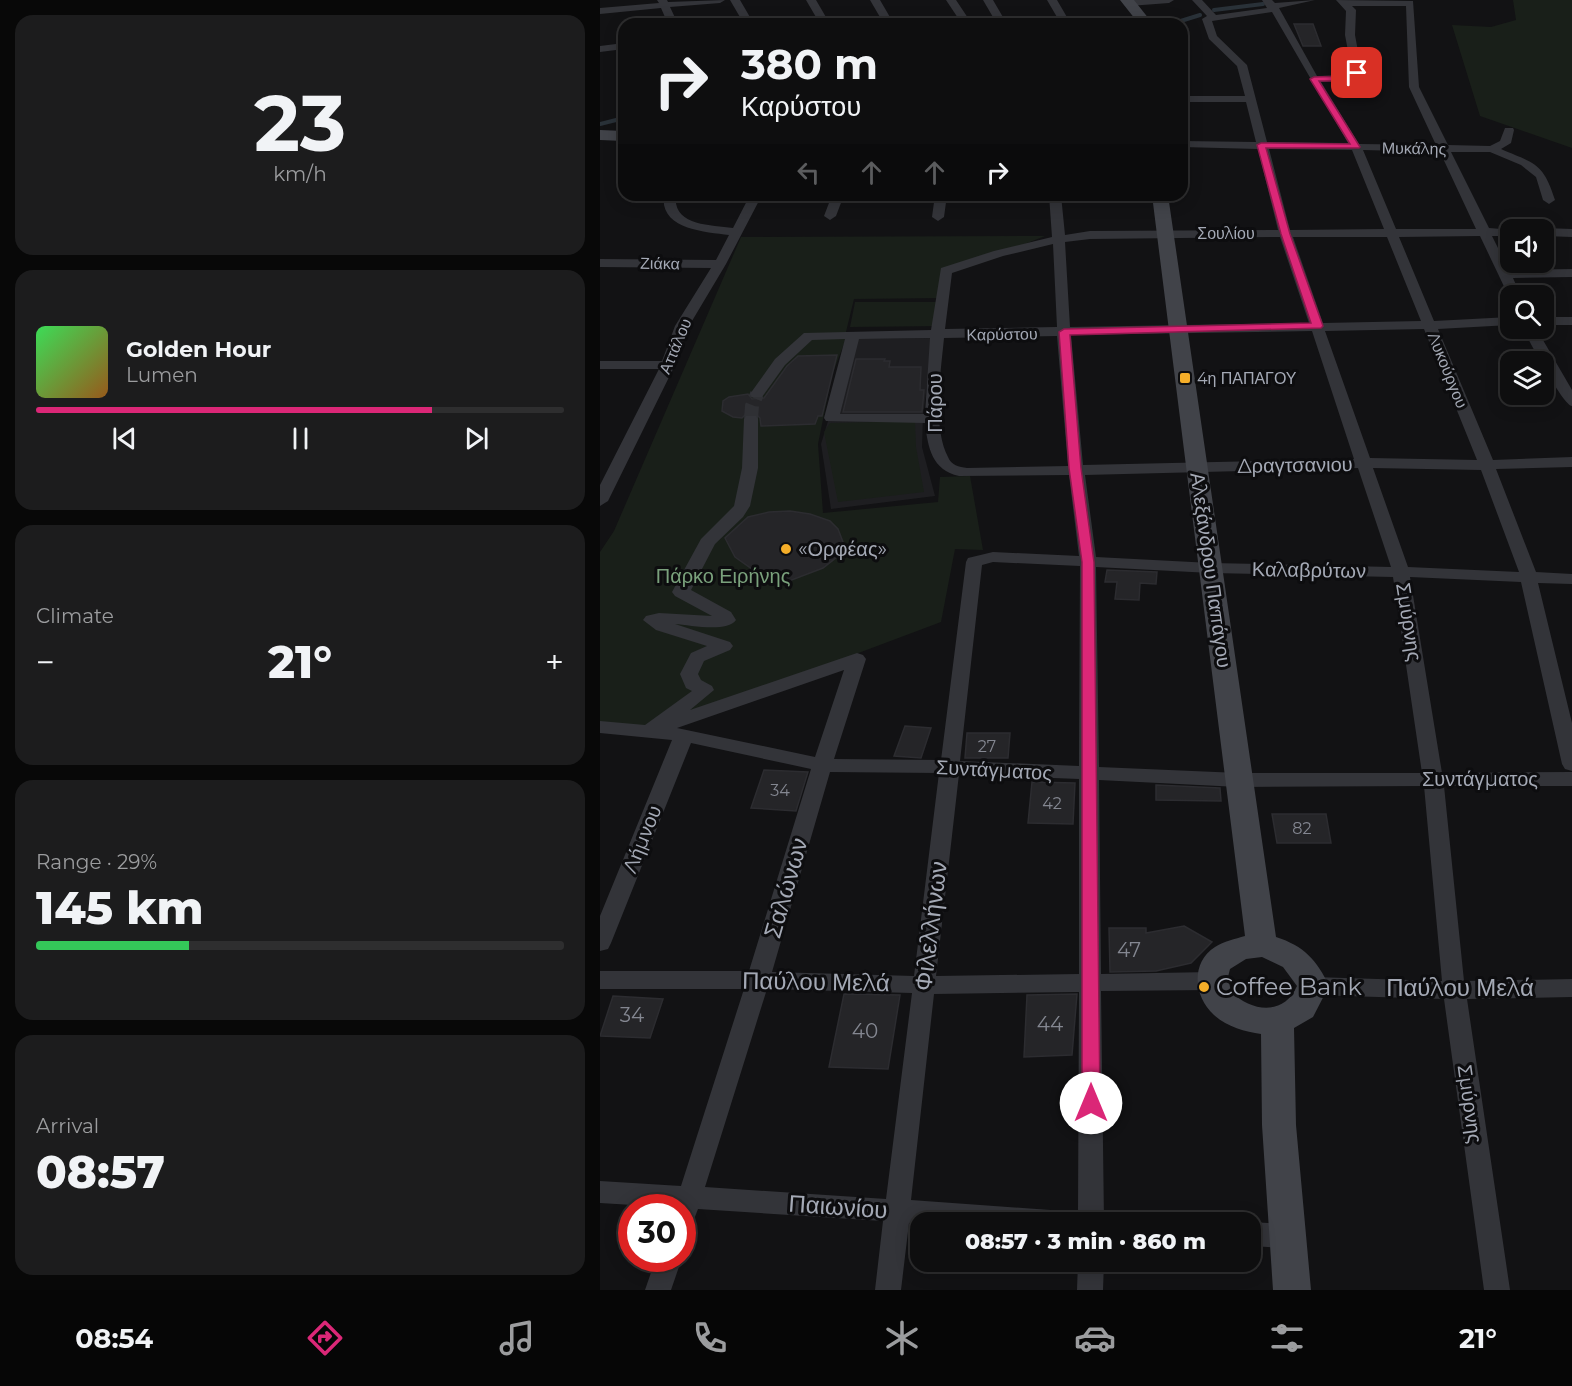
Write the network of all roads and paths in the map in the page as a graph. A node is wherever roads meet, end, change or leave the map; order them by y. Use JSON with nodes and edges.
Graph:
{"nodes":[{"id":1,"x":720,"y":0,"type":"edge"},
{"id":2,"x":735,"y":0,"type":"edge"},
{"id":3,"x":812,"y":0,"type":"edge"},
{"id":4,"x":875,"y":0,"type":"edge"},
{"id":5,"x":951,"y":0,"type":"edge"},
{"id":6,"x":988,"y":0,"type":"edge"},
{"id":7,"x":1052,"y":0,"type":"edge"},
{"id":8,"x":1169,"y":0,"type":"edge"},
{"id":9,"x":1197,"y":0,"type":"edge"},
{"id":10,"x":1310,"y":0,"type":"edge"},
{"id":11,"x":1343,"y":1,"type":"edge"},
{"id":12,"x":663,"y":2,"type":"edge"},
{"id":13,"x":1128,"y":2,"type":"edge"},
{"id":14,"x":1270,"y":3,"type":"edge"},
{"id":15,"x":600,"y":11,"type":"edge"},
{"id":16,"x":670,"y":18,"type":"edge"},
{"id":17,"x":746,"y":18,"type":"edge"},
{"id":18,"x":822,"y":18,"type":"edge"},
{"id":19,"x":886,"y":18,"type":"edge"},
{"id":20,"x":963,"y":18,"type":"edge"},
{"id":21,"x":998,"y":18,"type":"edge"},
{"id":22,"x":1062,"y":18,"type":"edge"},
{"id":23,"x":1141,"y":18,"type":"edge"},
{"id":24,"x":1215,"y":18,"type":"junction"},
{"id":25,"x":618,"y":47,"type":"edge"},
{"id":26,"x":600,"y":49,"type":"edge"},
{"id":27,"x":1314,"y":79,"type":"junction"},
{"id":28,"x":1188,"y":99,"type":"edge"},
{"id":29,"x":1249,"y":99,"type":"junction"},
{"id":30,"x":1509,"y":130,"type":"dead end"},
{"id":31,"x":600,"y":135,"type":"edge"},
{"id":32,"x":618,"y":136,"type":"edge"},
{"id":33,"x":1188,"y":144,"type":"edge"},
{"id":34,"x":1261,"y":145,"type":"junction"},
{"id":35,"x":1356,"y":147,"type":"junction"},
{"id":36,"x":1443,"y":148,"type":"junction"},
{"id":37,"x":1492,"y":149,"type":"junction"},
{"id":38,"x":1549,"y":200,"type":"dead end"},
{"id":39,"x":670,"y":201,"type":"edge"},
{"id":40,"x":753,"y":201,"type":"edge"},
{"id":41,"x":836,"y":201,"type":"edge"},
{"id":42,"x":940,"y":201,"type":"edge"},
{"id":43,"x":1056,"y":201,"type":"edge"},
{"id":44,"x":1161,"y":201,"type":"edge"},
{"id":45,"x":830,"y":216,"type":"dead end"},
{"id":46,"x":938,"y":218,"type":"dead end"},
{"id":47,"x":735,"y":232,"type":"junction"},
{"id":48,"x":1484,"y":232,"type":"junction"},
{"id":49,"x":1500,"y":232,"type":"edge"},
{"id":50,"x":1554,"y":232,"type":"edge"},
{"id":51,"x":1572,"y":232,"type":"edge"},
{"id":52,"x":1165,"y":233,"type":"junction"},
{"id":53,"x":1285,"y":234,"type":"junction"},
{"id":54,"x":1392,"y":234,"type":"junction"},
{"id":55,"x":1060,"y":239,"type":"junction"},
{"id":56,"x":1500,"y":262,"type":"edge"},
{"id":57,"x":600,"y":263,"type":"edge"},
{"id":58,"x":720,"y":264,"type":"junction"},
{"id":59,"x":946,"y":271,"type":"joint"},
{"id":60,"x":1506,"y":273,"type":"edge"},
{"id":61,"x":1554,"y":273,"type":"edge"},
{"id":62,"x":1572,"y":273,"type":"edge"},
{"id":63,"x":1511,"y":285,"type":"edge"},
{"id":64,"x":1500,"y":321,"type":"edge"},
{"id":65,"x":1554,"y":321,"type":"edge"},
{"id":66,"x":1572,"y":321,"type":"edge"},
{"id":67,"x":1429,"y":325,"type":"junction"},
{"id":68,"x":1317,"y":326,"type":"junction"},
{"id":69,"x":1178,"y":329,"type":"junction"},
{"id":70,"x":1064,"y":332,"type":"junction"},
{"id":71,"x":853,"y":335,"type":"junction"},
{"id":72,"x":936,"y":335,"type":"junction"},
{"id":73,"x":1535,"y":339,"type":"edge"},
{"id":74,"x":600,"y":364,"type":"edge"},
{"id":75,"x":668,"y":365,"type":"junction"},
{"id":76,"x":757,"y":394,"type":"tunnel mouth"},
{"id":77,"x":1572,"y":402,"type":"edge"},
{"id":78,"x":751,"y":419,"type":"tunnel mouth"},
{"id":79,"x":933,"y":419,"type":"junction"},
{"id":80,"x":1572,"y":462,"type":"edge"},
{"id":81,"x":1364,"y":463,"type":"junction"},
{"id":82,"x":1487,"y":465,"type":"junction"},
{"id":83,"x":1197,"y":467,"type":"junction"},
{"id":84,"x":947,"y":468,"type":"joint"},
{"id":85,"x":1075,"y":468,"type":"junction"},
{"id":86,"x":602,"y":492,"type":"edge"},
{"id":87,"x":974,"y":562,"type":"joint"},
{"id":88,"x":1088,"y":562,"type":"junction"},
{"id":89,"x":1211,"y":568,"type":"junction"},
{"id":90,"x":1401,"y":572,"type":"junction"},
{"id":91,"x":1528,"y":578,"type":"junction"},
{"id":92,"x":1572,"y":579,"type":"edge"},
{"id":93,"x":600,"y":727,"type":"edge"},
{"id":94,"x":648,"y":732,"type":"junction"},
{"id":95,"x":684,"y":735,"type":"junction"},
{"id":96,"x":1572,"y":764,"type":"edge"},
{"id":97,"x":821,"y":765,"type":"junction"},
{"id":98,"x":950,"y":767,"type":"junction"},
{"id":99,"x":1088,"y":775,"type":"junction"},
{"id":100,"x":1572,"y":778,"type":"edge"},
{"id":101,"x":1433,"y":779,"type":"junction"},
{"id":102,"x":1239,"y":780,"type":"junction"},
{"id":103,"x":600,"y":943,"type":"edge"},
{"id":104,"x":1262,"y":945,"type":"junction"},
{"id":105,"x":600,"y":980,"type":"edge"},
{"id":106,"x":760,"y":980,"type":"junction"},
{"id":107,"x":1212,"y":981,"type":"junction"},
{"id":108,"x":1090,"y":984,"type":"junction"},
{"id":109,"x":924,"y":985,"type":"junction"},
{"id":110,"x":1312,"y":986,"type":"junction"},
{"id":111,"x":1572,"y":988,"type":"edge"},
{"id":112,"x":1454,"y":990,"type":"junction"},
{"id":113,"x":1277,"y":1020,"type":"junction"},
{"id":114,"x":600,"y":1192,"type":"edge"},
{"id":115,"x":691,"y":1194,"type":"edge"},
{"id":116,"x":618,"y":1196,"type":"edge"},
{"id":117,"x":696,"y":1209,"type":"edge"},
{"id":118,"x":897,"y":1211,"type":"junction"},
{"id":119,"x":913,"y":1212,"type":"edge"},
{"id":120,"x":1091,"y":1212,"type":"edge"},
{"id":121,"x":1261,"y":1235,"type":"edge"},
{"id":122,"x":1287,"y":1236,"type":"junction"},
{"id":123,"x":664,"y":1272,"type":"edge"},
{"id":124,"x":1091,"y":1272,"type":"edge"},
{"id":125,"x":658,"y":1290,"type":"edge"},
{"id":126,"x":888,"y":1290,"type":"edge"},
{"id":127,"x":1090,"y":1290,"type":"edge"},
{"id":128,"x":1292,"y":1290,"type":"edge"},
{"id":129,"x":1497,"y":1290,"type":"edge"}],
"edges":[{"from":1,"to":12,"type":"street"},
{"from":2,"to":17,"type":"street"},
{"from":3,"to":18,"type":"street"},
{"from":4,"to":19,"type":"street"},
{"from":5,"to":20,"type":"street"},
{"from":6,"to":21,"type":"street"},
{"from":7,"to":22,"type":"street"},
{"from":8,"to":13,"type":"street"},
{"from":9,"to":24,"type":"street"},
{"from":10,"to":14,"type":"street"},
{"from":11,"to":27,"type":"street"},
{"from":11,"to":36,"type":"street"},
{"from":12,"to":15,"type":"street"},
{"from":12,"to":16,"type":"street"},
{"from":13,"to":23,"type":"street"},
{"from":14,"to":24,"type":"street"},
{"from":14,"to":27,"type":"street","name":"Λυκούργου"},
{"from":24,"to":29,"type":"street","name":"Σμύρνης"},
{"from":25,"to":26,"type":"street"},
{"from":27,"to":35,"type":"street","name":"Λυκούργου"},
{"from":28,"to":29,"type":"street"},
{"from":29,"to":34,"type":"street","name":"Σμύρνης"},
{"from":30,"to":37,"type":"street"},
{"from":31,"to":32,"type":"street"},
{"from":33,"to":34,"type":"street","name":"Μυκάλης"},
{"from":34,"to":35,"type":"street","name":"Μυκάλης"},
{"from":34,"to":53,"type":"street","name":"Σμύρνης"},
{"from":35,"to":36,"type":"street","name":"Μυκάλης"},
{"from":35,"to":54,"type":"street","name":"Λυκούργου"},
{"from":36,"to":37,"type":"street","name":"Μυκάλης"},
{"from":36,"to":48,"type":"street"},
{"from":37,"to":38,"type":"street","name":"Μυκάλης"},
{"from":39,"to":47,"type":"street"},
{"from":40,"to":47,"type":"street","name":"Αττάλου"},
{"from":41,"to":45,"type":"street"},
{"from":42,"to":46,"type":"street"},
{"from":43,"to":55,"type":"street"},
{"from":44,"to":52,"type":"street","name":"Αλεξάνδρου Παπάγου"},
{"from":47,"to":58,"type":"street","name":"Αττάλου"},
{"from":48,"to":49,"type":"street","name":"Σουλίου"},
{"from":48,"to":54,"type":"street","name":"Σουλίου"},
{"from":48,"to":56,"type":"street"},
{"from":50,"to":51,"type":"street"},
{"from":52,"to":53,"type":"street","name":"Σουλίου"},
{"from":52,"to":55,"type":"street","name":"Σουλίου"},
{"from":52,"to":69,"type":"street","name":"Αλεξάνδρου Παπάγου"},
{"from":53,"to":54,"type":"street","name":"Σουλίου"},
{"from":53,"to":68,"type":"street","name":"Σμύρνης"},
{"from":54,"to":67,"type":"street","name":"Λυκούργου"},
{"from":55,"to":59,"type":"street","name":"Σουλίου"},
{"from":55,"to":70,"type":"street"},
{"from":57,"to":58,"type":"street","name":"Ζιάκα"},
{"from":58,"to":75,"type":"street","name":"Αττάλου"},
{"from":59,"to":72,"type":"street","name":"Πάρου"},
{"from":60,"to":63,"type":"street"},
{"from":61,"to":62,"type":"street"},
{"from":64,"to":67,"type":"street","name":"Καρύστου"},
{"from":65,"to":66,"type":"street"},
{"from":67,"to":68,"type":"street","name":"Καρύστου"},
{"from":67,"to":82,"type":"street","name":"Λυκούργου"},
{"from":68,"to":69,"type":"street","name":"Καρύστου"},
{"from":68,"to":81,"type":"street","name":"Σμύρνης"},
{"from":69,"to":70,"type":"street","name":"Καρύστου"},
{"from":69,"to":83,"type":"street","name":"Αλεξάνδρου Παπάγου"},
{"from":70,"to":72,"type":"street","name":"Καρύστου"},
{"from":70,"to":85,"type":"street"},
{"from":71,"to":72,"type":"street","name":"Καρύστου"},
{"from":71,"to":76,"type":"street","name":"Καρύστου"},
{"from":71,"to":79,"type":"street"},
{"from":72,"to":79,"type":"street","name":"Πάρου"},
{"from":73,"to":77,"type":"street"},
{"from":74,"to":75,"type":"street"},
{"from":75,"to":86,"type":"street","name":"Αττάλου"},
{"from":78,"to":94,"type":"street"},
{"from":79,"to":84,"type":"street","name":"Πάρου"},
{"from":80,"to":82,"type":"street","name":"Δραγτσανιου"},
{"from":81,"to":82,"type":"street","name":"Δραγτσανιου"},
{"from":81,"to":83,"type":"street","name":"Δραγτσανιου"},
{"from":81,"to":90,"type":"street","name":"Σμύρνης"},
{"from":82,"to":91,"type":"street","name":"Λυκούργου"},
{"from":83,"to":85,"type":"street","name":"Δραγτσανιου"},
{"from":83,"to":89,"type":"street","name":"Αλεξάνδρου Παπάγου"},
{"from":84,"to":85,"type":"street","name":"Δραγτσανιου"},
{"from":85,"to":88,"type":"street"},
{"from":87,"to":88,"type":"street","name":"Καλαβρύτων"},
{"from":87,"to":98,"type":"street","name":"Φιλελλήνων"},
{"from":88,"to":89,"type":"street","name":"Καλαβρύτων"},
{"from":88,"to":99,"type":"street"},
{"from":89,"to":90,"type":"street","name":"Καλαβρύτων"},
{"from":89,"to":102,"type":"street","name":"Αλεξάνδρου Παπάγου"},
{"from":90,"to":91,"type":"street","name":"Καλαβρύτων"},
{"from":90,"to":101,"type":"street","name":"Σμύρνης"},
{"from":91,"to":92,"type":"street","name":"Καλαβρύτων"},
{"from":91,"to":96,"type":"street","name":"Λυκούργου"},
{"from":93,"to":94,"type":"street","name":"Συντάγματος"},
{"from":94,"to":95,"type":"street","name":"Συντάγματος"},
{"from":94,"to":97,"type":"street","name":"Σαλώνων"},
{"from":95,"to":97,"type":"street","name":"Συντάγματος"},
{"from":95,"to":103,"type":"street","name":"Λήμνου"},
{"from":97,"to":98,"type":"street","name":"Συντάγματος"},
{"from":97,"to":106,"type":"street","name":"Σαλώνων"},
{"from":98,"to":99,"type":"street","name":"Συντάγματος"},
{"from":98,"to":109,"type":"street","name":"Φιλελλήνων"},
{"from":99,"to":102,"type":"street","name":"Συντάγματος"},
{"from":99,"to":108,"type":"street"},
{"from":100,"to":101,"type":"street","name":"Συντάγματος"},
{"from":101,"to":102,"type":"street","name":"Συντάγματος"},
{"from":101,"to":112,"type":"street","name":"Σμύρνης"},
{"from":102,"to":104,"type":"street","name":"Αλεξάνδρου Παπάγου"},
{"from":104,"to":107,"type":"street"},
{"from":104,"to":110,"type":"street"},
{"from":105,"to":106,"type":"street","name":"Παύλου Μελά"},
{"from":106,"to":109,"type":"street","name":"Παύλου Μελά"},
{"from":106,"to":115,"type":"street","name":"Σαλώνων"},
{"from":107,"to":108,"type":"street","name":"Παύλου Μελά"},
{"from":107,"to":113,"type":"street"},
{"from":108,"to":109,"type":"street","name":"Παύλου Μελά"},
{"from":108,"to":120,"type":"street"},
{"from":109,"to":118,"type":"street","name":"Φιλελλήνων"},
{"from":110,"to":112,"type":"street","name":"Παύλου Μελά"},
{"from":110,"to":113,"type":"street"},
{"from":111,"to":112,"type":"street","name":"Παύλου Μελά"},
{"from":112,"to":129,"type":"street","name":"Σμύρνης"},
{"from":113,"to":122,"type":"street"},
{"from":114,"to":116,"type":"street","name":"Παιωνίου"},
{"from":117,"to":118,"type":"street","name":"Παιωνίου"},
{"from":118,"to":119,"type":"street","name":"Παιωνίου"},
{"from":118,"to":126,"type":"street","name":"Φιλελλήνων"},
{"from":121,"to":122,"type":"street"},
{"from":122,"to":128,"type":"street"},
{"from":123,"to":125,"type":"street"},
{"from":124,"to":127,"type":"street"}]}
